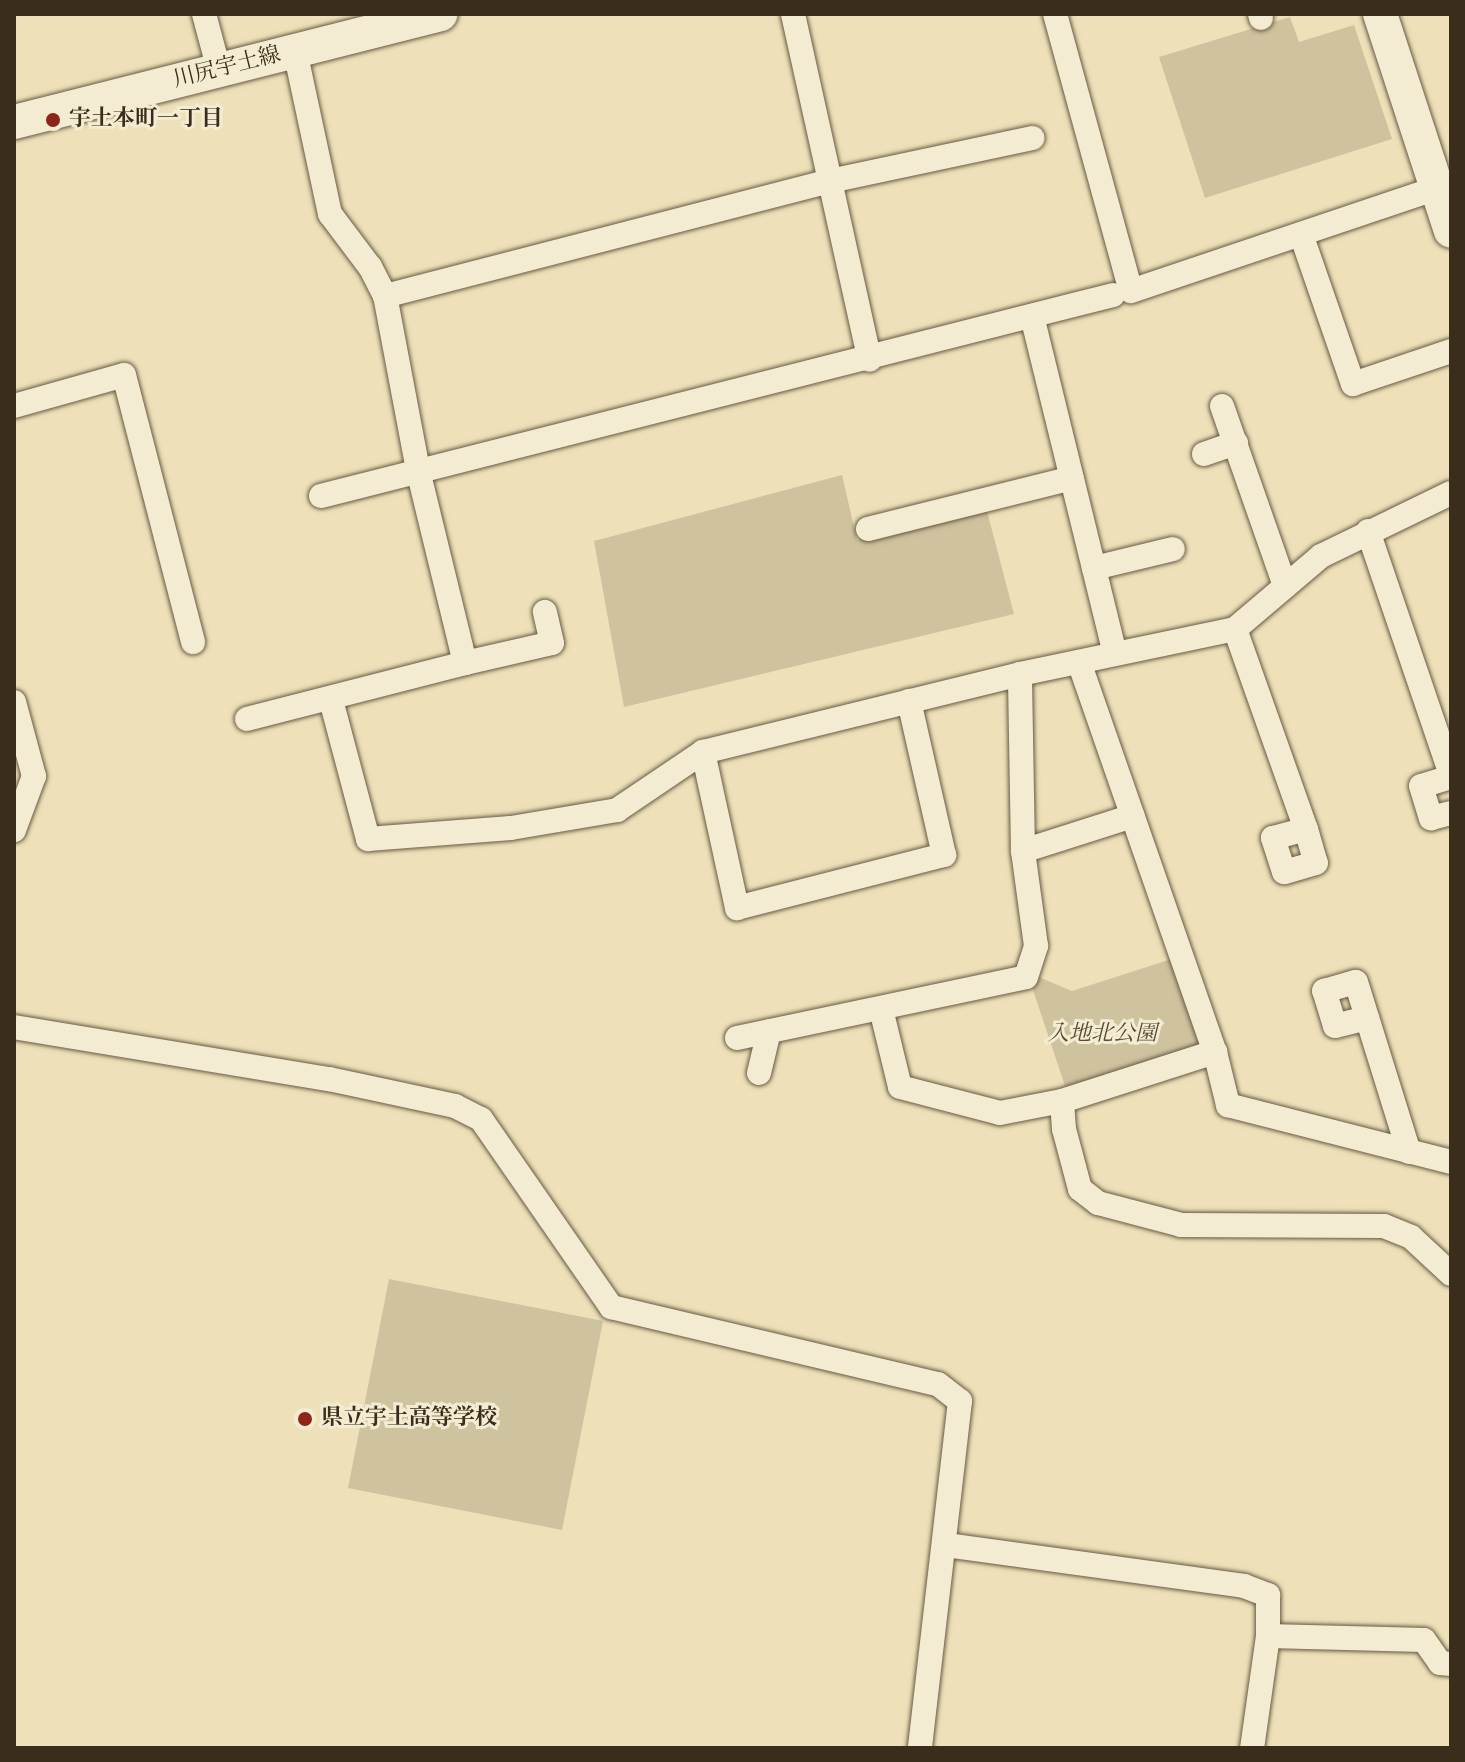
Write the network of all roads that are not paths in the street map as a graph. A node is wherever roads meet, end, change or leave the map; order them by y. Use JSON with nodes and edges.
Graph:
{"nodes":[{"id":1,"x":204,"y":14,"type":"edge"},
{"id":2,"x":441,"y":14,"type":"edge"},
{"id":3,"x":793,"y":14,"type":"edge"},
{"id":4,"x":1055,"y":14,"type":"edge"},
{"id":5,"x":1380,"y":14,"type":"edge"},
{"id":6,"x":295,"y":51,"type":"junction"},
{"id":7,"x":219,"y":70,"type":"junction"},
{"id":8,"x":14,"y":122,"type":"edge"},
{"id":9,"x":1032,"y":138,"type":"dead end"},
{"id":10,"x":830,"y":181,"type":"junction"},
{"id":11,"x":1444,"y":185,"type":"edge"},
{"id":12,"x":1451,"y":231,"type":"edge"},
{"id":13,"x":1301,"y":234,"type":"junction"},
{"id":14,"x":1113,"y":295,"type":"dead end"},
{"id":15,"x":385,"y":296,"type":"junction"},
{"id":16,"x":1032,"y":316,"type":"junction"},
{"id":17,"x":1451,"y":351,"type":"edge"},
{"id":18,"x":870,"y":360,"type":"junction"},
{"id":19,"x":14,"y":406,"type":"edge"},
{"id":20,"x":1222,"y":406,"type":"dead end"},
{"id":21,"x":1236,"y":443,"type":"junction"},
{"id":22,"x":1204,"y":454,"type":"dead end"},
{"id":23,"x":418,"y":470,"type":"junction"},
{"id":24,"x":1072,"y":478,"type":"junction"},
{"id":25,"x":1451,"y":493,"type":"edge"},
{"id":26,"x":321,"y":496,"type":"dead end"},
{"id":27,"x":868,"y":529,"type":"dead end"},
{"id":28,"x":1368,"y":531,"type":"junction"},
{"id":29,"x":1173,"y":549,"type":"dead end"},
{"id":30,"x":1094,"y":568,"type":"junction"},
{"id":31,"x":1285,"y":586,"type":"junction"},
{"id":32,"x":545,"y":612,"type":"dead end"},
{"id":33,"x":1235,"y":629,"type":"junction"},
{"id":34,"x":193,"y":642,"type":"dead end"},
{"id":35,"x":1115,"y":653,"type":"junction"},
{"id":36,"x":1079,"y":662,"type":"junction"},
{"id":37,"x":465,"y":663,"type":"junction"},
{"id":38,"x":1020,"y":674,"type":"junction"},
{"id":39,"x":331,"y":700,"type":"junction"},
{"id":40,"x":909,"y":701,"type":"junction"},
{"id":41,"x":14,"y":702,"type":"edge"},
{"id":42,"x":247,"y":719,"type":"dead end"},
{"id":43,"x":703,"y":752,"type":"junction"},
{"id":44,"x":1451,"y":776,"type":"edge"},
{"id":45,"x":1451,"y":813,"type":"edge"},
{"id":46,"x":1133,"y":816,"type":"junction"},
{"id":47,"x":1306,"y":829,"type":"dead end"},
{"id":48,"x":14,"y":830,"type":"edge"},
{"id":49,"x":1023,"y":851,"type":"junction"},
{"id":50,"x":881,"y":1009,"type":"junction"},
{"id":51,"x":1367,"y":1018,"type":"dead end"},
{"id":52,"x":14,"y":1027,"type":"edge"},
{"id":53,"x":769,"y":1031,"type":"junction"},
{"id":54,"x":737,"y":1038,"type":"dead end"},
{"id":55,"x":1215,"y":1052,"type":"junction"},
{"id":56,"x":759,"y":1073,"type":"dead end"},
{"id":57,"x":1062,"y":1101,"type":"junction"},
{"id":58,"x":1409,"y":1152,"type":"junction"},
{"id":59,"x":1451,"y":1162,"type":"edge"},
{"id":60,"x":1451,"y":1271,"type":"edge"},
{"id":61,"x":946,"y":1545,"type":"junction"},
{"id":62,"x":1268,"y":1636,"type":"junction"},
{"id":63,"x":1451,"y":1664,"type":"edge"},
{"id":64,"x":920,"y":1748,"type":"edge"},
{"id":65,"x":1252,"y":1748,"type":"edge"}],
"edges":[{"from":1,"to":7,"type":"street"},
{"from":2,"to":6,"type":"main road","name":"川尻宇土線"},
{"from":3,"to":10,"type":"street"},
{"from":4,"to":13,"type":"street"},
{"from":5,"to":11,"type":"main road"},
{"from":6,"to":7,"type":"main road","name":"川尻宇土線"},
{"from":6,"to":15,"type":"street"},
{"from":7,"to":8,"type":"main road","name":"川尻宇土線"},
{"from":9,"to":10,"type":"street"},
{"from":10,"to":15,"type":"street"},
{"from":10,"to":18,"type":"street"},
{"from":11,"to":12,"type":"main road"},
{"from":11,"to":13,"type":"street"},
{"from":13,"to":17,"type":"street"},
{"from":14,"to":16,"type":"street"},
{"from":15,"to":23,"type":"street"},
{"from":16,"to":18,"type":"street"},
{"from":16,"to":24,"type":"street"},
{"from":18,"to":23,"type":"street"},
{"from":19,"to":34,"type":"street"},
{"from":20,"to":21,"type":"street"},
{"from":21,"to":22,"type":"street"},
{"from":21,"to":31,"type":"street"},
{"from":23,"to":26,"type":"street"},
{"from":23,"to":37,"type":"street"},
{"from":24,"to":27,"type":"street"},
{"from":24,"to":30,"type":"street"},
{"from":25,"to":28,"type":"street"},
{"from":28,"to":31,"type":"street"},
{"from":28,"to":44,"type":"street"},
{"from":29,"to":30,"type":"street"},
{"from":30,"to":35,"type":"street"},
{"from":31,"to":33,"type":"street"},
{"from":32,"to":37,"type":"street"},
{"from":33,"to":35,"type":"street"},
{"from":33,"to":47,"type":"street"},
{"from":35,"to":36,"type":"street"},
{"from":36,"to":38,"type":"street"},
{"from":36,"to":46,"type":"street"},
{"from":37,"to":39,"type":"street"},
{"from":38,"to":40,"type":"street"},
{"from":38,"to":49,"type":"street"},
{"from":39,"to":42,"type":"street"},
{"from":39,"to":43,"type":"street"},
{"from":40,"to":43,"type":"street"},
{"from":40,"to":43,"type":"street"},
{"from":41,"to":48,"type":"street"},
{"from":44,"to":45,"type":"street"},
{"from":46,"to":49,"type":"street"},
{"from":46,"to":55,"type":"street"},
{"from":49,"to":50,"type":"street"},
{"from":50,"to":53,"type":"street"},
{"from":50,"to":57,"type":"street"},
{"from":51,"to":58,"type":"street"},
{"from":52,"to":61,"type":"street"},
{"from":53,"to":54,"type":"street"},
{"from":53,"to":56,"type":"street"},
{"from":55,"to":57,"type":"street"},
{"from":55,"to":58,"type":"street"},
{"from":57,"to":60,"type":"street"},
{"from":58,"to":59,"type":"street"},
{"from":61,"to":62,"type":"street"},
{"from":61,"to":64,"type":"street"},
{"from":62,"to":63,"type":"street"},
{"from":62,"to":65,"type":"street"}]}
